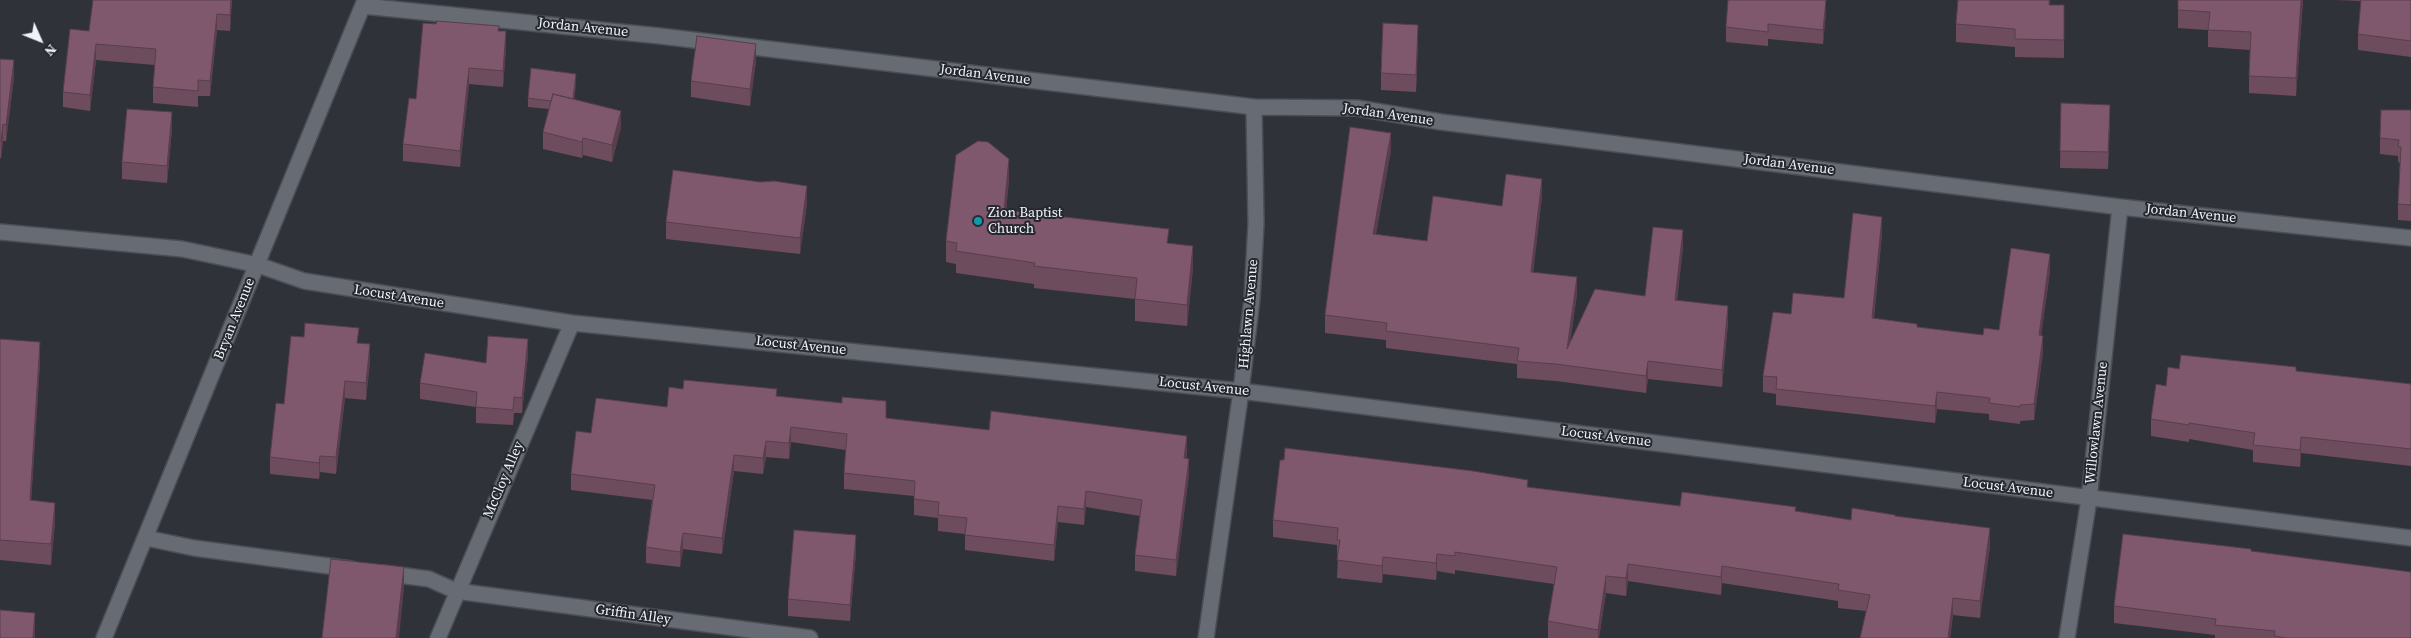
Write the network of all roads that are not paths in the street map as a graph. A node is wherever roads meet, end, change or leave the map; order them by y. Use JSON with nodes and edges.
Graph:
{"nodes":[{"id":1,"x":364,"y":3,"type":"edge"},
{"id":2,"x":1254,"y":107,"type":"junction"},
{"id":3,"x":2120,"y":207,"type":"junction"},
{"id":4,"x":0,"y":232,"type":"edge"},
{"id":5,"x":2411,"y":238,"type":"edge"},
{"id":6,"x":258,"y":265,"type":"junction"},
{"id":7,"x":572,"y":323,"type":"junction"},
{"id":8,"x":1241,"y":391,"type":"junction"},
{"id":9,"x":2089,"y":499,"type":"junction"},
{"id":10,"x":146,"y":538,"type":"junction"},
{"id":11,"x":2411,"y":538,"type":"edge"},
{"id":12,"x":456,"y":591,"type":"junction"},
{"id":13,"x":104,"y":638,"type":"edge"},
{"id":14,"x":438,"y":638,"type":"edge"},
{"id":15,"x":810,"y":638,"type":"edge"},
{"id":16,"x":1206,"y":638,"type":"edge"},
{"id":17,"x":2067,"y":638,"type":"edge"}],
"edges":[{"from":1,"to":2,"type":"street","name":"Jordan Avenue"},
{"from":1,"to":6,"type":"street","name":"Bryan Avenue"},
{"from":2,"to":3,"type":"street","name":"Jordan Avenue"},
{"from":2,"to":8,"type":"street","name":"Highlawn Avenue"},
{"from":3,"to":5,"type":"street","name":"Jordan Avenue"},
{"from":3,"to":9,"type":"street","name":"Willowlawn Avenue"},
{"from":4,"to":6,"type":"street","name":"Locust Avenue"},
{"from":6,"to":7,"type":"street","name":"Locust Avenue"},
{"from":6,"to":10,"type":"street","name":"Bryan Avenue"},
{"from":7,"to":8,"type":"street","name":"Locust Avenue"},
{"from":7,"to":12,"type":"street","name":"McCloy Alley"},
{"from":8,"to":9,"type":"street","name":"Locust Avenue"},
{"from":8,"to":16,"type":"street","name":"Highlawn Avenue"},
{"from":9,"to":11,"type":"street","name":"Locust Avenue"},
{"from":9,"to":17,"type":"street","name":"Willowlawn Avenue"},
{"from":10,"to":12,"type":"street","name":"Griffin Alley"},
{"from":10,"to":13,"type":"street","name":"Bryan Avenue"},
{"from":12,"to":14,"type":"street","name":"McCloy Alley"},
{"from":12,"to":15,"type":"street","name":"Griffin Alley"}]}
